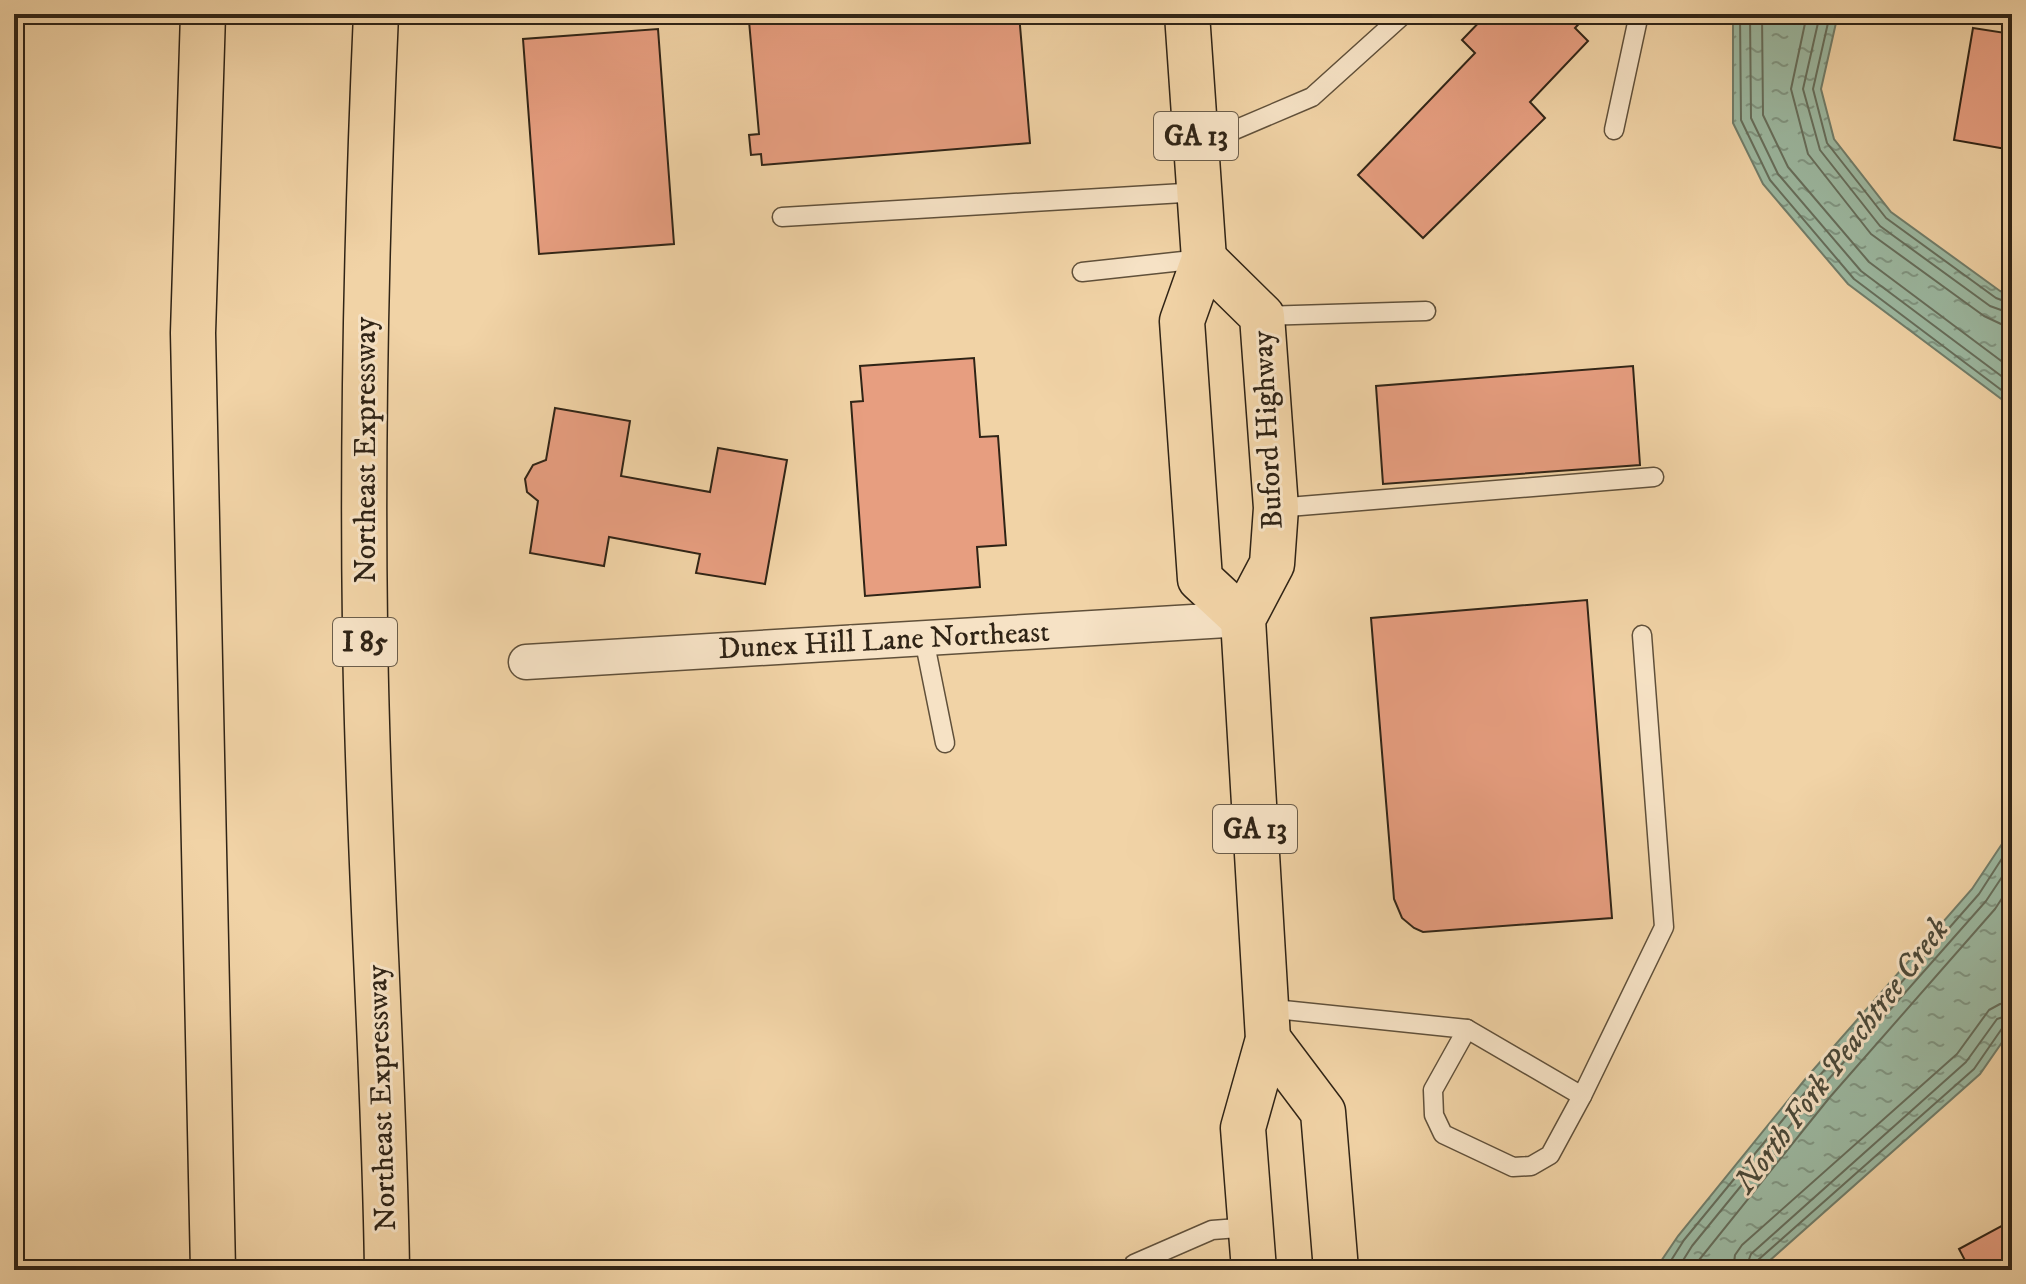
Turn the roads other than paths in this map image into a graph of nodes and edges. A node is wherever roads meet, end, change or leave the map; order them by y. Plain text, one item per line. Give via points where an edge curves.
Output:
1 (203, 14) edge
2 (376, 14) edge
3 (1187, 14) edge
4 (1404, 14) edge
5 (1639, 14) edge
6 (1614, 130) dead end
7 (1197, 146) junction
8 (1200, 192) junction
9 (782, 217) dead end
10 (1204, 259) junction
11 (1082, 272) dead end
12 (1426, 311) dead end
13 (1262, 316) junction
14 (1654, 477) dead end
15 (1276, 508) junction
16 (1243, 619) junction
17 (1642, 635) dead end
18 (924, 639) junction
19 (526, 662) dead end
20 (945, 743) dead end
21 (1267, 1024) junction
22 (1467, 1029) junction
23 (1582, 1096) junction
24 (1251, 1227) junction
25 (1134, 1264) dead end
26 (213, 1270) edge
27 (387, 1270) edge
28 (1254, 1270) edge
29 (1336, 1270) edge

1 - 26 main road via 193,333
2 - 27 main road, Northeast Expressway / I 85 via 367,238 365,627
3 - 7 main road, GA 13
4 - 7 lane via 1312,97
5 - 6 lane
7 - 8 main road, GA 13
8 - 9 lane
8 - 10 main road, GA 13
10 - 11 lane
10 - 13 main road, Buford Highway
10 - 16 main road, GA 13 via 1182,321 1200,579
12 - 13 lane
13 - 15 main road, Buford Highway
14 - 15 lane
15 - 16 main road, Buford Highway via 1272,564
16 - 18 street, Dunex Hill Lane Northeast
16 - 21 main road, GA 13
17 - 23 lane via 1664,927
18 - 19 street, Dunex Hill Lane Northeast
18 - 20 lane
21 - 22 lane
21 - 24 main road, GA 13 via 1243,1128
21 - 29 main road via 1323,1112
22 - 23 lane
22 - 23 lane via 1433,1090 1434,1115 1443,1134 1513,1167 1531,1166 1550,1155
24 - 25 lane via 1212,1230
24 - 28 main road, GA 13

